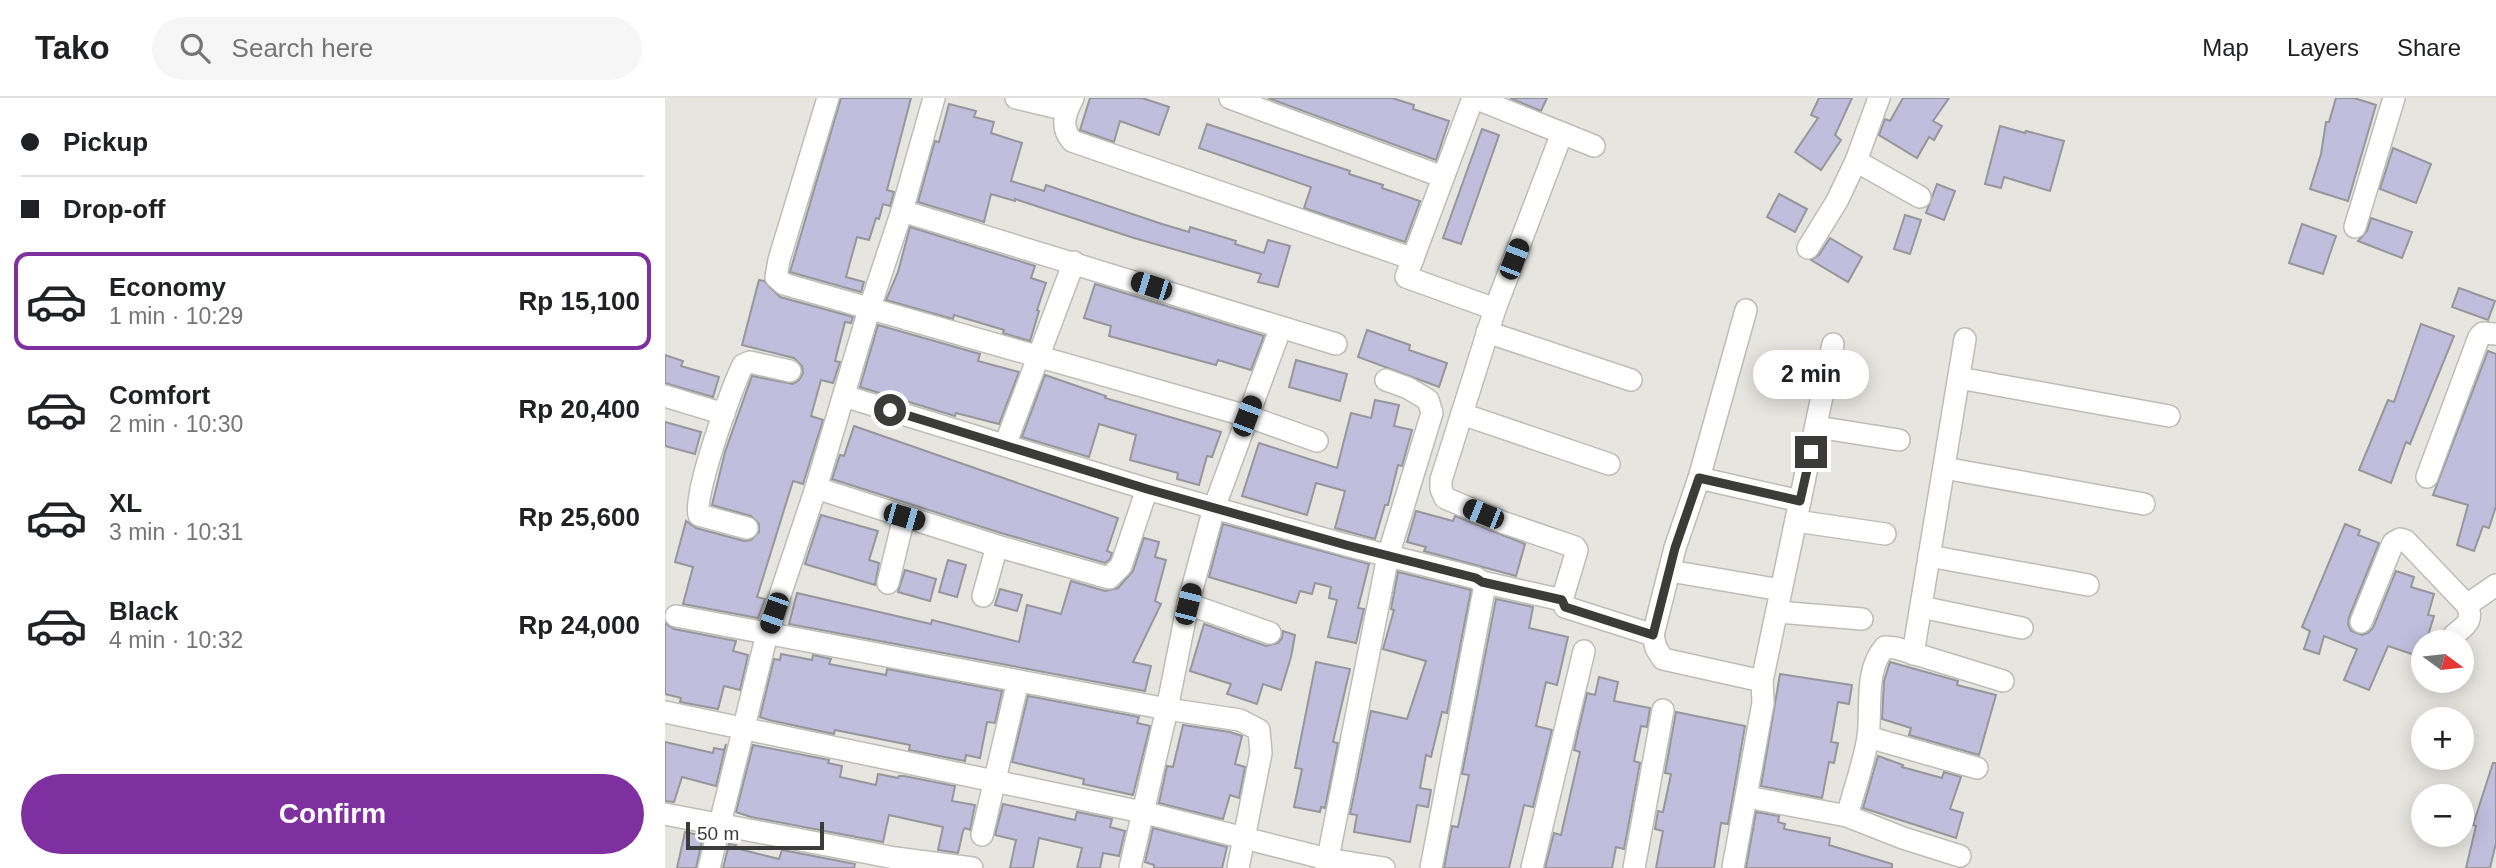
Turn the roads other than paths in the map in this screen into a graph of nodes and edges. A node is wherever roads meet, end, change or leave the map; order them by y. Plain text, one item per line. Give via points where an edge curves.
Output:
1 (828, 98) edge
2 (934, 98) edge
3 (1016, 98) edge
4 (1230, 98) edge
5 (1474, 98) edge
6 (1879, 98) edge
7 (2394, 98) edge
8 (1070, 104) edge
9 (1562, 133) junction
10 (1594, 146) dead end
11 (1856, 161) junction
12 (1443, 177) junction
13 (1920, 197) dead end
14 (902, 211) junction
15 (2355, 228) dead end
16 (1808, 248) dead end
17 (1413, 259) junction
18 (1074, 262) junction
19 (1495, 309) junction
20 (869, 310) junction
21 (1746, 310) dead end
22 (1281, 327) junction
23 (1487, 332) junction
24 (2496, 334) edge
25 (1965, 339) dead end
26 (1336, 344) dead end
27 (1833, 344) dead end
28 (1038, 355) junction
29 (790, 370) dead end
30 (1959, 378) junction
31 (1386, 380) dead end
32 (1631, 380) dead end
33 (665, 396) edge
34 (844, 396) junction
35 (724, 414) junction
36 (1462, 414) junction
37 (1247, 416) junction
38 (2169, 416) dead end
39 (1817, 427) junction
40 (1317, 440) dead end
41 (1899, 440) dead end
42 (1005, 445) junction
43 (1609, 464) dead end
44 (1944, 468) junction
45 (2427, 477) dead end
46 (1699, 478) junction
47 (816, 488) junction
48 (1147, 489) junction
49 (2144, 504) dead end
50 (1214, 508) junction
51 (1798, 511) junction
52 (904, 517) junction
53 (747, 528) dead end
54 (1885, 534) dead end
55 (997, 546) junction
56 (1388, 556) junction
57 (1929, 556) junction
58 (1670, 571) junction
59 (1482, 582) junction
60 (888, 583) dead end
61 (2088, 585) dead end
62 (1781, 590) junction
63 (2482, 595) edge
64 (983, 596) dead end
65 (1562, 600) junction
66 (1188, 604) junction
67 (1921, 607) junction
68 (1777, 612) junction
69 (676, 616) dead end
70 (1862, 619) dead end
71 (2361, 622) dead end
72 (2022, 628) dead end
73 (2460, 630) edge
74 (1270, 633) dead end
75 (767, 634) junction
76 (1653, 635) junction
77 (1584, 652) dead end
78 (1913, 654) junction
79 (1018, 681) junction
80 (1762, 681) junction
81 (2004, 681) dead end
82 (1167, 709) junction
83 (1663, 710) dead end
84 (665, 712) edge
85 (743, 729) junction
86 (1868, 737) junction
87 (1977, 768) dead end
88 (994, 782) junction
89 (1747, 797) junction
90 (1142, 812) junction
91 (665, 814) edge
92 (1847, 816) junction
93 (720, 825) junction
94 (982, 835) dead end
95 (1244, 837) junction
96 (1961, 856) dead end
97 (1327, 863) edge
98 (709, 868) edge
99 (972, 868) edge
100 (1130, 868) edge
101 (1238, 868) edge
102 (1384, 868) edge
103 (1431, 868) edge
104 (1532, 868) edge
105 (1634, 868) edge
106 (1733, 868) edge

1 - 20 street via 776,277 784,284
2 - 14 street
3 - 8 street
4 - 12 street
5 - 9 street
5 - 12 street
6 - 11 street
7 - 15 street
8 - 17 street via 1065,132 1072,141
9 - 10 street
9 - 19 street
11 - 13 street
11 - 16 street
12 - 17 street
14 - 18 street
14 - 20 street
17 - 19 street via 1406,277
18 - 22 street
18 - 28 street
19 - 23 street
20 - 28 street
20 - 34 street
21 - 46 street
22 - 26 street
22 - 37 street
23 - 32 street
23 - 36 street
24 - 45 street via 2483,332 2479,337
25 - 30 street
27 - 39 street
28 - 37 street
28 - 42 street
29 - 35 street via 750,362 743,365
30 - 38 street
30 - 44 street
31 - 56 street via 1428,400 1432,413
33 - 35 street
34 - 42 street
34 - 47 street
35 - 53 street via 697,509 699,515
36 - 43 street
36 - 65 street via 1441,480 1445,498 1575,547
37 - 40 street
37 - 50 street
39 - 41 street
39 - 51 street
42 - 48 street
44 - 49 street
44 - 57 street
46 - 51 street
46 - 58 street
47 - 52 street
47 - 75 street
48 - 50 street
48 - 55 street via 1121,566 1109,578
50 - 56 street
50 - 66 street
51 - 54 street
51 - 62 street
52 - 55 street
52 - 60 street
55 - 64 street
56 - 59 street
56 - 97 street
57 - 61 street
57 - 67 street
58 - 62 street
58 - 76 street
59 - 65 street
59 - 103 street
62 - 68 street
63 - 71 street via 2400,539 2393,543
63 - 73 street via 2470,612 2469,623
65 - 76 street via 1565,607
66 - 74 street
66 - 82 street
67 - 72 street
67 - 78 street
68 - 70 street
68 - 80 street
69 - 75 street
75 - 79 street
75 - 85 street
76 - 80 street via 1663,659
77 - 104 street
78 - 81 street
78 - 86 street via 1885,647 1877,656
79 - 82 street
79 - 88 street
80 - 89 street via 1763,703
82 - 90 street
82 - 95 street via 1240,720 1259,730 1261,753
83 - 105 street
84 - 85 street
85 - 88 street
85 - 93 street
86 - 87 street
86 - 92 street
88 - 90 street
88 - 94 street
89 - 92 street
89 - 106 street
90 - 95 street
90 - 100 street
91 - 93 street
92 - 96 street
93 - 98 street
93 - 99 street
95 - 97 street
95 - 101 street
97 - 102 street

